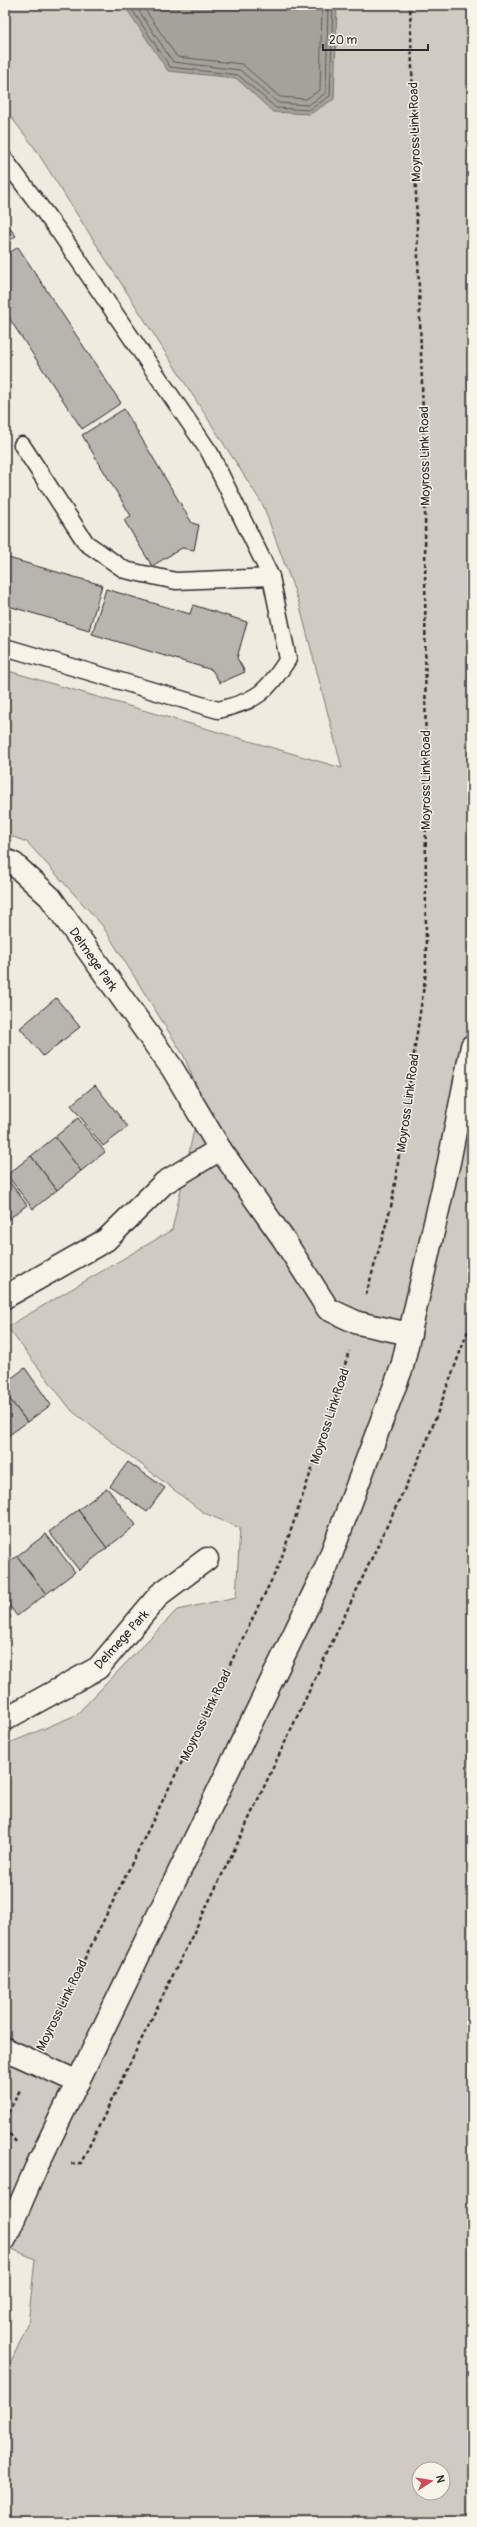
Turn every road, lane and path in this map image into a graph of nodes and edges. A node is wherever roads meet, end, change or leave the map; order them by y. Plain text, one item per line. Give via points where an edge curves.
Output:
1 (410, 5) edge
2 (5, 160) edge
3 (22, 445) dead end
4 (271, 577) junction
5 (5, 647) edge
6 (5, 860) edge
7 (472, 1046) edge
8 (220, 1149) junction
9 (5, 1296) edge
10 (472, 1320) edge
11 (358, 1323) junction
12 (410, 1334) junction
13 (207, 1559) dead end
14 (5, 1719) edge
15 (5, 2049) edge
16 (34, 2062) junction
17 (78, 2082) junction
18 (5, 2120) edge
19 (36, 2168) junction
20 (5, 2239) edge

1 - 11 path, Moyross Link Road via 425,479 426,972 392,1203
2 - 4 lane via 60,233 210,453
3 - 4 lane via 86,543 125,570 176,581
4 - 5 lane via 288,659 272,685 245,704 218,710
6 - 8 street, Delmege Park via 14,864 50,897 172,1068
7 - 12 street
8 - 9 street via 164,1182 106,1240
8 - 11 street, Delmege Park via 284,1240 328,1309
10 - 19 path via 427,1441 238,1842 80,2163
11 - 12 street, Delmege Park
11 - 16 path, Moyross Link Road via 331,1413 279,1565
12 - 17 street via 402,1367 326,1568
13 - 14 street, Delmege Park via 160,1594 98,1668
15 - 16 street
16 - 17 street
16 - 18 path, Moyross Link Road
17 - 19 street
19 - 20 street

